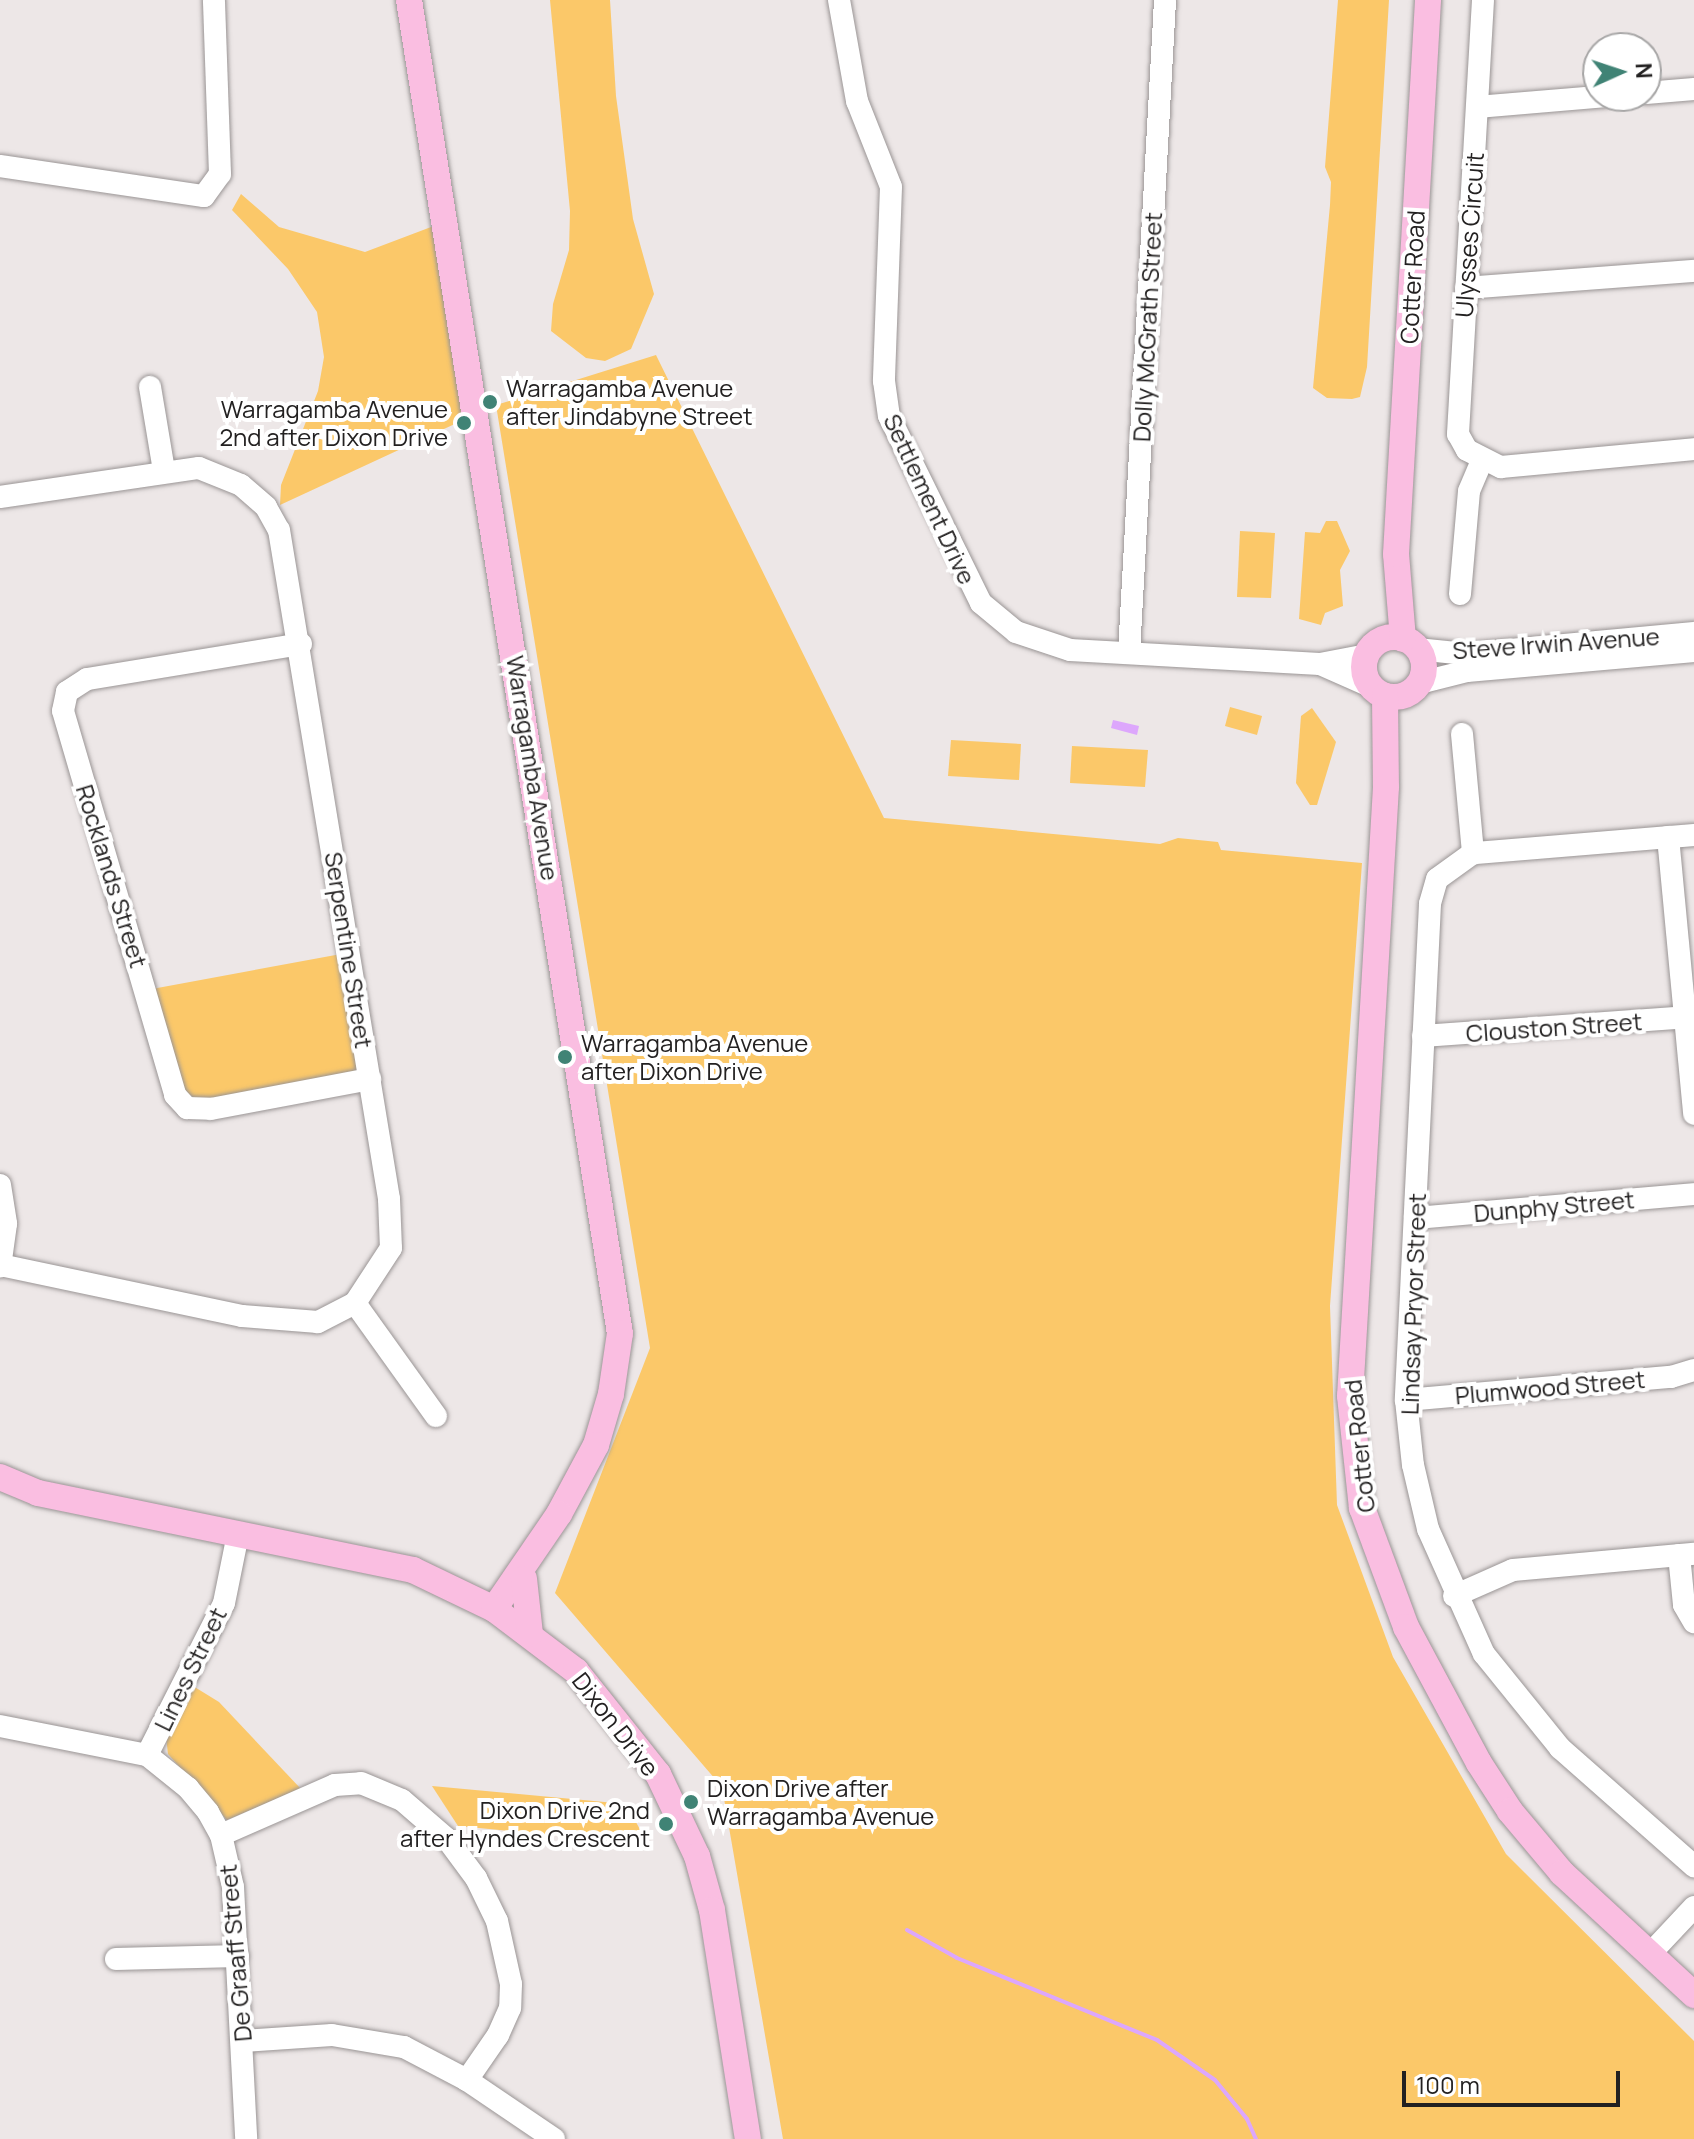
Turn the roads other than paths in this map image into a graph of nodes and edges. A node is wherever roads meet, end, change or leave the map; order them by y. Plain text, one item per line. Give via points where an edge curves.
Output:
1 (214, 0) edge
2 (409, 0) edge
3 (839, 0) edge
4 (1165, 0) edge
5 (1428, 0) edge
6 (1483, 0) edge
7 (1694, 89) edge
8 (1662, 92) edge
9 (1582, 98) edge
10 (1477, 107) junction
11 (0, 166) edge
12 (1694, 271) edge
13 (1466, 288) junction
14 (150, 387) dead end
15 (1694, 449) edge
16 (1482, 460) junction
17 (164, 471) junction
18 (0, 497) edge
19 (1460, 594) dead end
20 (1694, 633) edge
21 (301, 644) junction
22 (1391, 646) junction
23 (1694, 651) edge
24 (1129, 653) junction
25 (1320, 664) junction
26 (1396, 690) junction
27 (1462, 734) dead end
28 (1694, 835) edge
29 (1668, 837) junction
30 (1473, 853) junction
31 (1685, 1017) junction
32 (1423, 1036) junction
33 (370, 1079) junction
34 (1694, 1114) edge
35 (0, 1185) edge
36 (1694, 1194) edge
37 (1415, 1218) junction
38 (0, 1266) edge
39 (355, 1303) junction
40 (1694, 1370) edge
41 (1406, 1400) junction
42 (436, 1416) dead end
43 (0, 1477) edge
44 (238, 1534) junction
45 (1686, 1554) edge
46 (521, 1576) junction
47 (458, 1590) junction
48 (1454, 1596) junction
49 (499, 1612) junction
50 (1694, 1622) edge
51 (530, 1634) junction
52 (0, 1726) edge
53 (147, 1755) junction
54 (221, 1835) junction
55 (1694, 1866) edge
56 (1694, 1907) edge
57 (1694, 1925) edge
58 (238, 1956) junction
59 (116, 1959) dead end
60 (1654, 1960) junction
61 (1694, 1995) edge
62 (243, 2041) junction
63 (467, 2080) junction
64 (246, 2139) edge
65 (554, 2139) edge
66 (748, 2139) edge

1 - 11 street via 220,174 204,196
2 - 46 main road, Warragamba Avenue via 620,1333 596,1445
3 - 24 street, Settlement Drive via 854,88 891,187 884,381 897,436 970,587 992,615 1049,647
4 - 24 street, Dolly McGrath Street
5 - 22 main road, Cotter Road
6 - 10 street, Ulysses Circuit
7 - 8 street
9 - 10 street
10 - 13 street, Ulysses Circuit
12 - 13 street
13 - 16 street, Ulysses Circuit via 1458,434 1467,450
14 - 17 street
15 - 16 street via 1501,467
16 - 19 street via 1469,491
17 - 18 street, Serpentine Street
17 - 21 street, Serpentine Street via 199,468 241,485 266,507 279,530
20 - 22 street, Steve Irwin Avenue via 1466,654
21 - 33 street, Serpentine Street
21 - 33 street, Rocklands Street via 87,679 67,692 63,711 175,1095 187,1108 211,1109
22 - 25 street, Settlement Drive
22 - 26 main road via 1423,666
22 - 26 main road via 1364,671
23 - 26 street, Steve Irwin Avenue via 1467,671
24 - 25 street, Settlement Drive
25 - 26 street, Settlement Drive
26 - 60 main road, Cotter Road via 1350,1396 1362,1508 1406,1627 1479,1763 1562,1873
27 - 30 street
28 - 29 street
29 - 30 street
29 - 31 street
30 - 32 street, Lindsay Pryor Street via 1437,879 1430,904
31 - 32 street, Clouston Street
31 - 34 street
32 - 37 street, Lindsay Pryor Street
33 - 39 street, Serpentine Street via 389,1199 391,1248
35 - 38 street via 6,1224
36 - 37 street, Dunphy Street
37 - 41 street, Lindsay Pryor Street
38 - 39 street, Serpentine Street via 242,1316 318,1322
39 - 42 street
40 - 41 street, Plumwood Street via 1671,1377
41 - 48 street, Lindsay Pryor Street via 1413,1465 1428,1529
43 - 44 main road, Dixon Drive via 38,1493
44 - 47 main road, Dixon Drive via 384,1562
44 - 53 street, Lines Street via 224,1603
45 - 48 street via 1513,1570
45 - 50 street via 1684,1605
46 - 47 main road
46 - 49 main road, Warragamba Avenue
46 - 51 main road
47 - 49 main road, Dixon Drive
48 - 55 street, Lindsay Pryor Street via 1484,1654 1560,1748
49 - 51 main road, Dixon Drive
51 - 66 main road, Dixon Drive via 602,1698 644,1753 683,1822 712,1910
52 - 53 street, De Graaff Street
53 - 54 street, De Graaff Street via 188,1788
54 - 58 street, De Graaff Street via 233,1887
54 - 63 street via 335,1785 361,1783 402,1800 447,1839 476,1878 497,1921 510,1969 510,2008
56 - 60 street
57 - 60 street
58 - 59 street
58 - 62 street, De Graaff Street
60 - 61 main road, Cotter Road
62 - 63 street via 360,2037 422,2054
62 - 64 street, De Graaff Street
63 - 65 street

